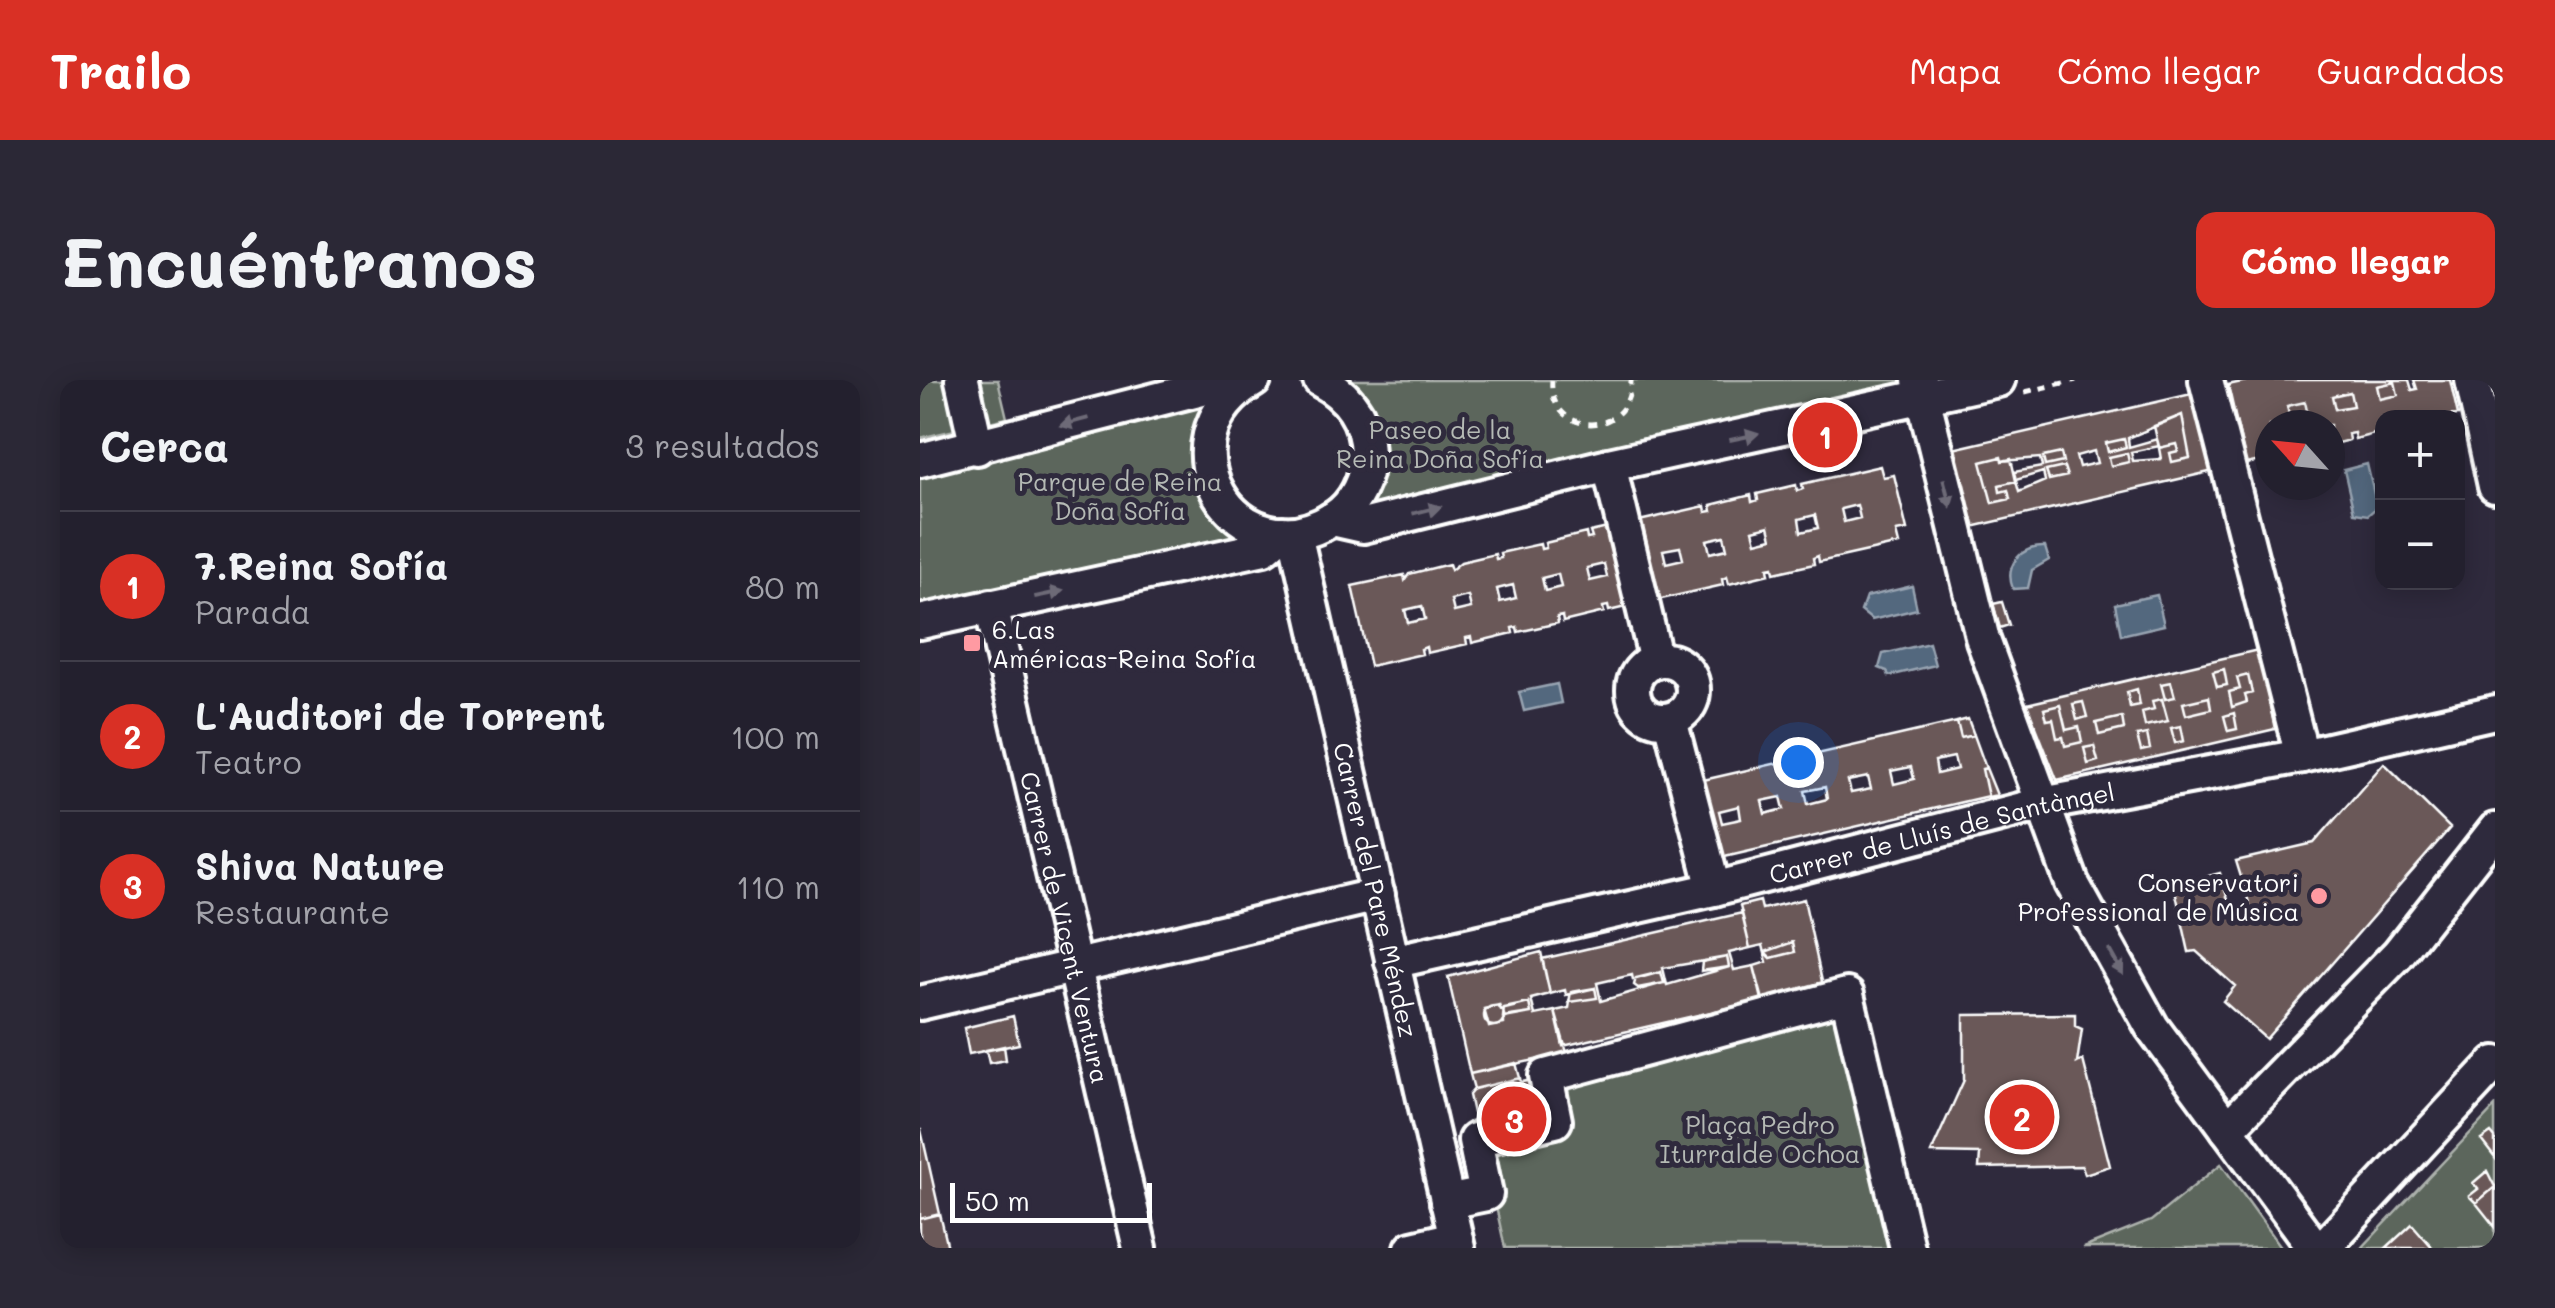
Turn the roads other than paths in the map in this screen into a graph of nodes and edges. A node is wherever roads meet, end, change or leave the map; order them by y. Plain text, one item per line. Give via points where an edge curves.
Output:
1 (962, 380) edge
2 (1320, 380) edge
3 (1998, 380) edge
4 (2206, 380) edge
5 (2472, 380) edge
6 (1245, 385) edge
7 (1921, 390) edge
8 (2490, 441) edge
9 (977, 448) junction
10 (920, 460) edge
11 (1608, 465) junction
12 (2495, 486) edge
13 (1332, 519) junction
14 (1288, 533) junction
15 (991, 606) junction
16 (920, 622) edge
17 (2495, 712) edge
18 (2302, 756) junction
19 (2042, 804) junction
20 (2495, 830) edge
21 (1714, 890) junction
22 (1378, 895) junction
23 (1392, 962) junction
24 (1074, 966) junction
25 (920, 1003) edge
26 (2495, 1063) edge
27 (2227, 1129) junction
28 (1447, 1202) junction
29 (1456, 1243) edge
30 (1140, 1248) edge
31 (1412, 1248) edge
32 (1907, 1248) edge
33 (2319, 1248) edge

1 - 9 street
2 - 13 street via 1356,410 1366,436 1367,464 1358,491
3 - 7 street
4 - 18 street
5 - 8 street
6 -> 9 street via 1214,386
6 - 14 street via 1220,409 1209,432 1211,480 1240,520
11 -> 7 street
7 -> 19 street via 1983,640
8 - 12 street
9 - 10 street
13 -> 11 street via 1363,526
11 - 21 street via 1656,660 1642,668 1634,698 1654,720 1670,720
13 - 14 street
15 -> 14 street via 1264,548
14 - 22 street, Carrer del Pare Méndez
15 - 16 street
15 - 24 street, Carrer de Vicent Ventura
17 - 18 street, Carrer de Lluís de Santàngel
18 - 19 street, Carrer de Lluís de Santàngel
19 - 21 street, Carrer de Lluís de Santàngel
19 -> 27 street via 2072,883 2152,1028
20 - 27 street via 2398,954
21 - 23 street, Carrer de Lluís de Santàngel
22 - 23 street, Carrer del Pare Méndez
22 - 24 street
23 - 28 street, Carrer del Pare Méndez
24 - 25 street
24 - 30 street, Carrer de Vicent Ventura
26 - 33 street
27 - 33 street
28 - 29 street, Carrer del Pare Méndez
28 - 32 street via 1486,1194 1475,1140 1555,1121 1546,1076 1846,995
29 - 31 street

